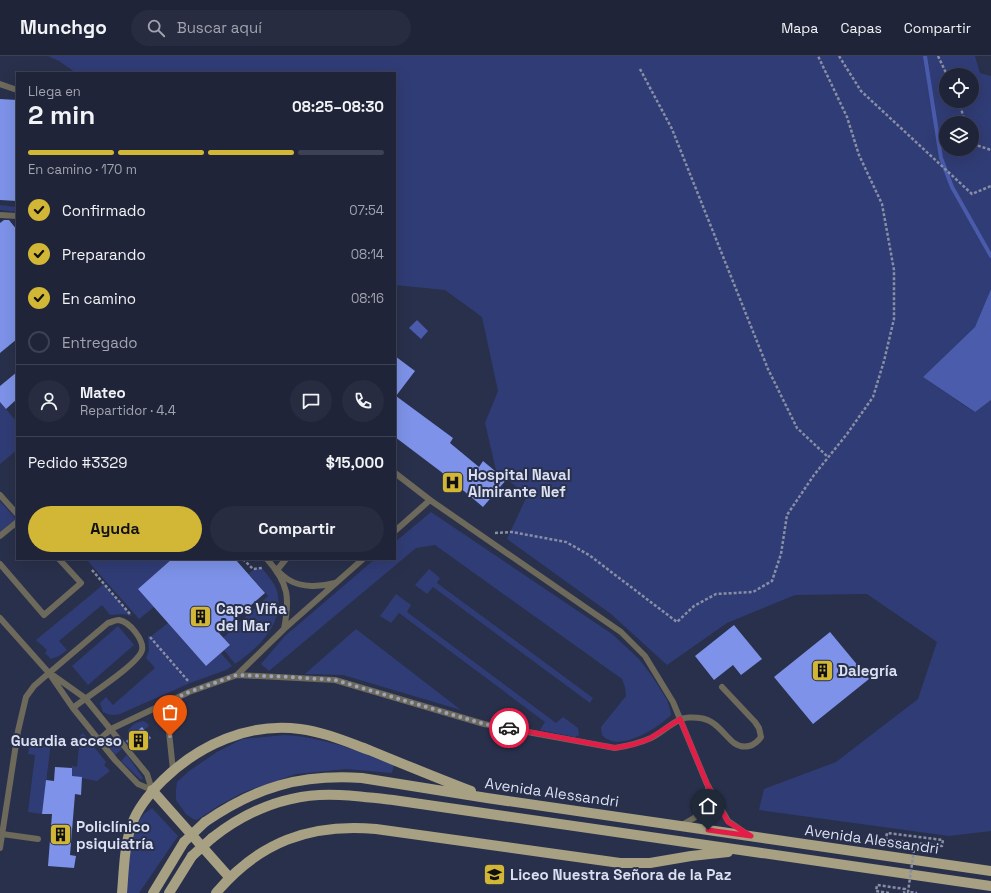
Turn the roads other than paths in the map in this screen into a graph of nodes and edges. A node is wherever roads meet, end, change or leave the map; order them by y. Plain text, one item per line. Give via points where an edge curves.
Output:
1 (0, 84) edge
2 (16, 90) edge
3 (0, 215) edge
4 (16, 216) edge
5 (396, 474) edge
6 (0, 495) edge
7 (430, 500) junction
8 (16, 513) edge
9 (16, 523) edge
10 (396, 530) edge
11 (0, 536) edge
12 (60, 560) edge
13 (268, 560) edge
14 (285, 560) edge
15 (362, 560) edge
16 (0, 564) edge
17 (277, 570) junction
18 (339, 582) junction
19 (0, 618) edge
20 (284, 629) junction
21 (49, 673) junction
22 (237, 675) junction
23 (722, 687) dead end
24 (85, 698) junction
25 (166, 703) junction
26 (73, 708) junction
27 (680, 719) junction
28 (111, 729) junction
29 (98, 740) junction
30 (173, 770) junction
31 (707, 784) junction
32 (152, 790) junction
33 (487, 798) junction
34 (680, 826) junction
35 (2, 834) junction
36 (751, 836) junction
37 (38, 839) dead end
38 (0, 848) edge
39 (744, 851) junction
40 (991, 871) edge
41 (230, 877) junction
42 (991, 886) edge
43 (122, 893) edge
44 (152, 893) edge
45 (169, 893) edge
46 (216, 893) edge

1 - 2 lane
3 - 4 lane
5 - 7 lane
6 - 8 lane
7 - 10 lane
7 - 27 lane via 621,632 645,656 673,702
9 - 11 lane
12 - 16 lane via 81,583 44,615
13 - 17 lane
14 - 17 lane
15 - 18 lane
17 - 18 lane via 298,584 319,587
17 - 20 lane via 288,600
18 - 20 lane
19 - 21 lane
20 - 22 lane
21 - 24 lane
21 - 24 lane via 108,623 121,620 140,638 142,650 139,657
21 - 26 lane
21 - 35 lane via 26,697 18,731
22 - 25 lane
22 - 27 lane via 335,680 484,724 615,748 649,739
23 - 27 lane via 759,728 760,737 757,743 741,746 709,721 700,718
24 - 26 lane
24 - 28 lane
25 - 28 lane
25 - 30 lane
26 - 29 lane
27 - 31 lane
28 - 29 lane
28 - 32 lane via 148,774
29 - 32 lane via 138,784
30 - 32 main road
30 - 33 main road via 205,748 240,734 270,728 301,729 345,741
31 - 34 lane via 708,805
31 - 36 lane via 728,822
32 - 41 main road
32 - 43 main road via 130,829
33 - 34 main road, Avenida Alessandri
33 - 44 main road, Avenida Alessandri, bridge via 362,778 298,780 240,800 205,822 184,842
34 - 36 main road, Avenida Alessandri
35 - 37 lane
35 - 38 lane
36 - 40 main road, Avenida Alessandri
39 - 41 main road via 650,863 620,863 358,827 320,830 281,842 256,856
39 - 42 main road, Avenida Alessandri
39 - 45 main road, Avenida Alessandri, bridge via 393,800 339,795 312,796 278,802 227,826 192,856
41 - 46 main road

